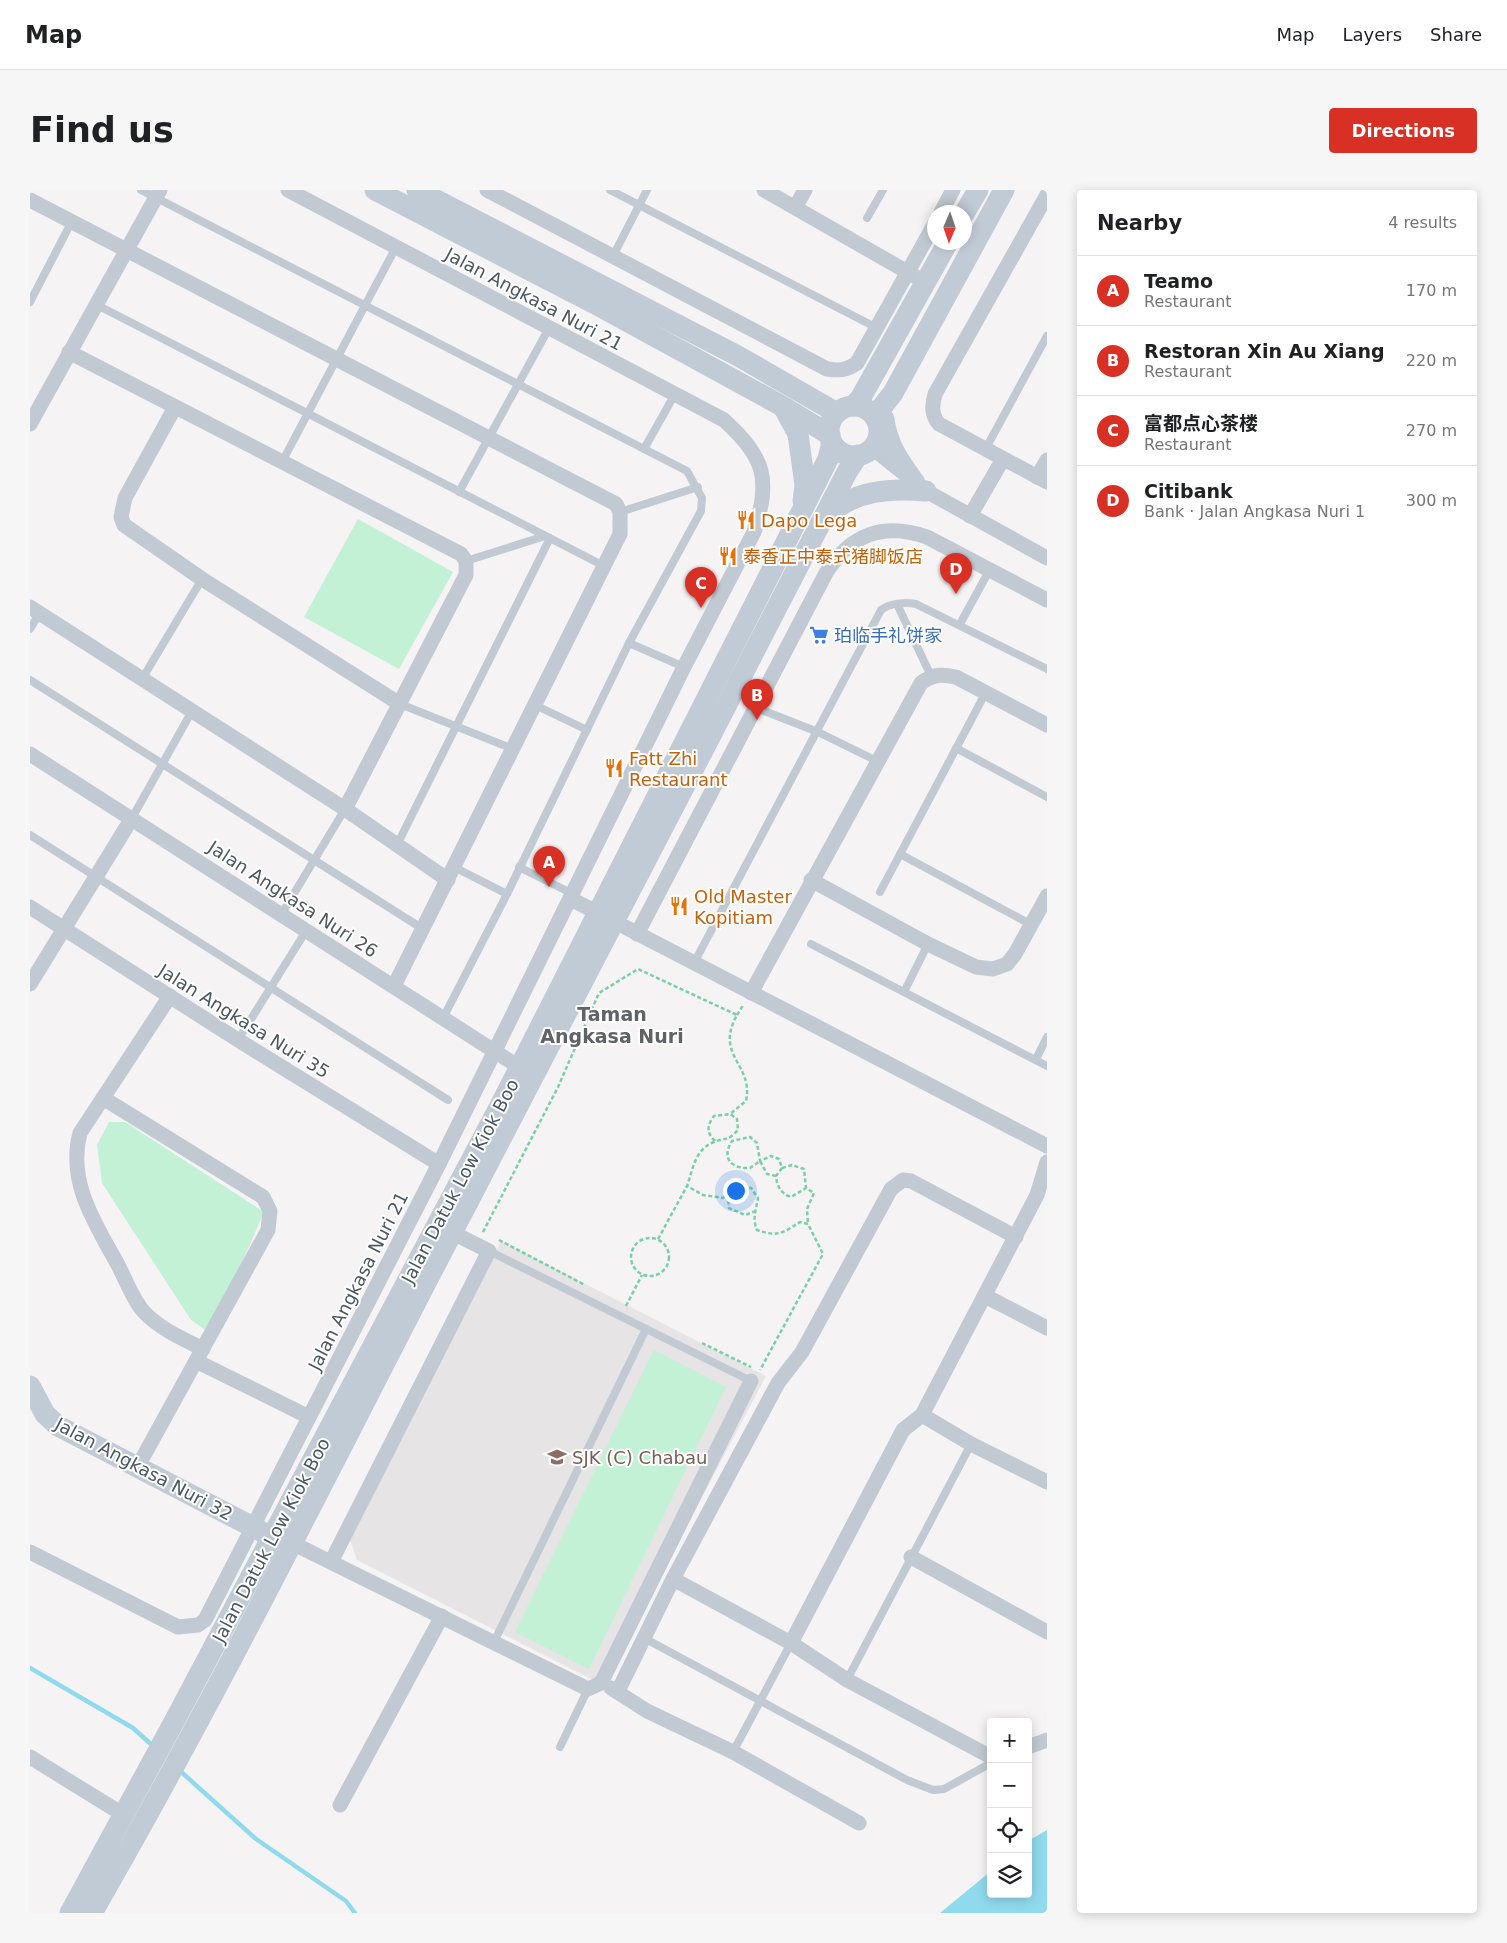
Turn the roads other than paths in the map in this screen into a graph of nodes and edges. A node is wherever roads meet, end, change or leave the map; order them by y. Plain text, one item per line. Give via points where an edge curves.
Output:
1 (142, 190) edge
2 (288, 190) edge
3 (375, 190) edge
4 (417, 190) edge
5 (488, 190) edge
6 (610, 190) edge
7 (647, 190) edge
8 (764, 190) edge
9 (805, 190) edge
10 (883, 190) edge
11 (953, 190) edge
12 (978, 190) edge
13 (1004, 190) edge
14 (158, 194) edge
15 (1047, 195) edge
16 (30, 200) edge
17 (639, 205) junction
18 (945, 205) edge
19 (969, 205) edge
20 (796, 206) junction
21 (867, 218) dead end
22 (72, 222) junction
23 (396, 247) junction
24 (927, 248) edge
25 (126, 250) junction
26 (941, 250) edge
27 (613, 256) junction
28 (918, 278) junction
29 (30, 302) edge
30 (95, 304) junction
31 (365, 306) junction
32 (548, 328) junction
33 (878, 329) junction
34 (1047, 336) edge
35 (69, 352) junction
36 (337, 359) junction
37 (871, 380) junction
38 (518, 385) junction
39 (789, 385) junction
40 (893, 393) junction
41 (675, 394) junction
42 (782, 406) junction
43 (175, 407) junction
44 (845, 409) junction
45 (308, 414) junction
46 (875, 416) junction
47 (30, 424) edge
48 (489, 438) junction
49 (831, 438) junction
50 (644, 449) junction
51 (985, 450) junction
52 (865, 451) junction
53 (1003, 459) junction
54 (1047, 460) edge
55 (282, 462) junction
56 (1042, 480) edge
57 (698, 487) junction
58 (920, 487) junction
59 (459, 492) junction
60 (802, 511) junction
61 (620, 512) junction
62 (970, 516) junction
63 (821, 522) junction
64 (548, 537) junction
65 (1047, 558) edge
66 (466, 561) junction
67 (604, 566) junction
68 (990, 569) junction
69 (202, 579) junction
70 (1047, 600) edge
71 (897, 604) junction
72 (35, 610) edge
73 (960, 624) junction
74 (30, 629) edge
75 (629, 643) junction
76 (684, 667) junction
77 (1047, 669) edge
78 (930, 676) junction
79 (142, 679) junction
80 (30, 680) edge
81 (986, 692) junction
82 (400, 704) junction
83 (535, 705) junction
84 (754, 708) junction
85 (192, 711) junction
86 (1047, 725) edge
87 (457, 726) junction
88 (587, 730) junction
89 (818, 732) junction
90 (956, 748) junction
91 (513, 749) junction
92 (30, 754) edge
93 (877, 761) junction
94 (162, 764) junction
95 (1047, 796) edge
96 (346, 809) junction
97 (132, 818) junction
98 (30, 835) edge
99 (397, 845) junction
100 (900, 854) junction
101 (314, 862) junction
102 (519, 867) junction
103 (451, 873) junction
104 (96, 877) junction
105 (811, 880) junction
106 (880, 892) dead end
107 (507, 894) junction
108 (1047, 896) edge
109 (572, 897) junction
110 (30, 907) edge
111 (281, 915) junction
112 (605, 917) junction
113 (1032, 925) junction
114 (64, 929) junction
115 (423, 929) junction
116 (306, 931) junction
117 (638, 934) junction
118 (811, 944) dead end
119 (928, 944) junction
120 (694, 964) junction
121 (30, 984) edge
122 (394, 986) junction
123 (271, 987) junction
124 (751, 992) junction
125 (904, 992) junction
126 (170, 996) junction
127 (443, 1018) junction
128 (1047, 1037) edge
129 (238, 1040) junction
130 (495, 1051) junction
131 (1036, 1059) junction
132 (1047, 1066) edge
133 (527, 1072) junction
134 (103, 1098) junction
135 (448, 1100) dead end
136 (1047, 1146) edge
137 (1047, 1162) edge
138 (439, 1164) junction
139 (1045, 1178) edge
140 (445, 1229) junction
141 (1016, 1237) junction
142 (489, 1251) junction
143 (985, 1296) junction
144 (1047, 1328) edge
145 (646, 1329) junction
146 (200, 1355) junction
147 (755, 1376) joint
148 (30, 1386) edge
149 (922, 1416) junction
150 (309, 1417) junction
151 (971, 1444) junction
152 (137, 1468) junction
153 (1047, 1482) edge
154 (252, 1526) junction
155 (282, 1540) junction
156 (30, 1552) edge
157 (911, 1558) junction
158 (330, 1562) junction
159 (673, 1579) junction
160 (442, 1616) junction
161 (1047, 1632) edge
162 (644, 1638) junction
163 (494, 1642) junction
164 (791, 1643) junction
165 (847, 1680) junction
166 (595, 1686) junction
167 (618, 1692) junction
168 (761, 1700) junction
169 (184, 1725) junction
170 (1047, 1740) edge
171 (1032, 1746) edge
172 (560, 1747) dead end
173 (733, 1752) junction
174 (987, 1755) edge
175 (30, 1757) edge
176 (987, 1765) edge
177 (340, 1805) dead end
178 (124, 1815) junction
179 (860, 1823) dead end
180 (76, 1910) edge

1 - 14 lane
2 - 23 street, Jalan Angkasa Nuri 21
3 - 42 main road
4 - 39 main road
5 - 27 street
6 - 17 lane
7 - 17 lane
8 - 20 street
9 - 20 street
10 - 21 lane
11 - 18 street
12 - 19 main road
13 - 40 main road
14 - 25 street
14 - 31 lane
15 - 51 street via 935,394 932,408 939,424
16 - 22 street
17 - 27 lane
17 - 33 lane
20 - 28 street
22 - 25 street
22 - 29 lane
23 - 31 lane
23 - 32 street, Jalan Angkasa Nuri 21
24 - 28 street
25 - 30 street
25 - 36 street
26 - 28 main road
27 - 33 street via 827,369 839,371 857,363
28 - 33 street
28 - 37 main road
30 - 35 street
30 - 45 lane
31 - 36 lane
31 - 38 lane
32 - 38 lane
32 - 41 street, Jalan Angkasa Nuri 21
34 - 51 lane
35 - 43 street
35 - 47 street
36 - 45 lane
36 - 48 street
37 - 39 main road via 853,394 828,400
37 - 44 main road via 860,399
38 - 48 lane
38 - 50 lane
39 - 44 main road
40 - 46 main road
40 - 58 main road via 884,418 886,436 894,453
41 - 50 lane
41 - 76 street, Jalan Angkasa Nuri 21 via 724,420 755,452 762,471 764,491 754,532
42 - 49 main road
42 - 60 main road via 798,434 805,485
43 - 55 street
43 - 69 street via 125,498 121,517 132,532
44 - 46 main road via 869,410
44 - 49 main road via 830,426
45 - 55 lane
45 - 59 lane
46 - 52 main road via 879,432
48 - 59 lane
48 - 61 street via 616,504
49 - 52 main road via 846,454
49 - 60 main road, Jalan Datuk Low Kiok Boo via 828,459
50 - 57 lane via 687,472
51 - 53 street
52 - 58 street
52 - 63 main road, Jalan Datuk Low Kiok Boo via 846,472
53 - 56 street
53 - 62 street
54 - 56 street
55 - 66 street via 461,554
57 - 61 lane
57 - 75 lane via 702,511
58 - 62 street
58 - 63 main road via 870,492 838,505
59 - 64 lane
60 - 112 main road, Jalan Datuk Low Kiok Boo
61 - 67 street via 620,534
62 - 65 street
63 - 112 main road, Jalan Datuk Low Kiok Boo
64 - 66 lane
64 - 67 lane
64 - 87 lane
66 - 82 street via 466,575
67 - 83 street
68 - 70 street
68 - 73 lane
68 - 84 street via 909,531 867,535 850,544 826,573
69 - 79 lane
69 - 82 street
71 - 73 lane via 916,604
71 - 78 lane
71 - 89 lane via 886,606 877,615
72 - 74 lane
72 - 79 street
73 - 77 lane
75 - 76 lane
75 - 88 lane
76 - 109 street, Jalan Angkasa Nuri 21
78 - 81 street via 956,677
78 - 93 street via 914,692
79 - 85 street
80 - 94 lane
81 - 86 street
81 - 90 lane
82 - 87 lane
82 - 96 street
83 - 88 lane
83 - 91 street
84 - 89 lane
84 - 117 street
85 - 94 lane
85 - 96 street
87 - 91 lane
87 - 99 lane
88 - 102 lane
89 - 93 lane
89 - 120 lane
90 - 95 lane
90 - 100 lane
91 - 103 street
92 - 97 street, Jalan Angkasa Nuri 26
93 - 105 street
94 - 97 lane
94 - 101 lane
96 - 99 street
96 - 101 lane
97 - 104 street
97 - 111 street, Jalan Angkasa Nuri 26
98 - 104 lane
99 - 103 street
100 - 106 lane
100 - 113 lane
101 - 111 lane
101 - 115 lane
102 - 107 lane
102 - 109 lane
103 - 107 lane
103 - 115 street
104 - 114 street
104 - 123 lane
105 - 119 street
105 - 124 street
107 - 127 lane
108 - 113 street
109 - 112 street
109 - 130 street, Jalan Angkasa Nuri 21
110 - 114 street, Jalan Angkasa Nuri 35
111 - 116 street, Jalan Angkasa Nuri 26
112 - 117 street
112 - 133 main road, Jalan Datuk Low Kiok Boo
113 - 119 street via 1007,964 993,968 976,966
114 - 121 street
114 - 126 street, Jalan Angkasa Nuri 35
115 - 122 street
116 - 122 street, Jalan Angkasa Nuri 26
116 - 123 lane
117 - 120 street
118 - 125 lane
119 - 125 lane
120 - 124 street
122 - 127 street, Jalan Angkasa Nuri 26
123 - 129 lane
123 - 135 lane
124 - 136 street
125 - 131 lane
126 - 129 street, Jalan Angkasa Nuri 35
126 - 134 street
127 - 130 street, Jalan Angkasa Nuri 26
128 - 131 lane
129 - 138 street, Jalan Angkasa Nuri 35
130 - 133 street, Jalan Angkasa Nuri 26
130 - 138 street, Jalan Angkasa Nuri 21
131 - 132 lane
133 - 140 main road, Jalan Datuk Low Kiok Boo
134 - 146 street via 80,1133 76,1149 76,1169 86,1205 144,1312
134 - 146 street via 263,1197 270,1211 268,1230
137 - 139 street
138 - 150 street, Jalan Angkasa Nuri 21
139 - 141 street
140 - 142 street
140 - 155 main road, Jalan Datuk Low Kiok Boo
141 - 143 street
141 - 159 street via 918,1184 903,1180 897,1184 802,1352 778,1383
142 - 145 lane
142 - 158 street
143 - 144 street
143 - 149 street
145 - 147 lane
145 - 163 lane
146 - 150 street
146 - 152 street
147 - 166 street
148 - 152 main road, Jalan Angkasa Nuri 32 via 45,1414 58,1426
149 - 151 street
149 - 164 street via 904,1430
150 - 154 street, Jalan Angkasa Nuri 21
151 - 153 street
151 - 157 lane
152 - 154 main road, Jalan Angkasa Nuri 32
154 - 155 main road, Jalan Angkasa Nuri 32
154 - 156 street, Jalan Angkasa Nuri 21 via 205,1620 187,1628 178,1627
155 - 158 street
155 - 169 main road, Jalan Datuk Low Kiok Boo
157 - 161 street
157 - 165 lane
158 - 160 street
159 - 162 street
159 - 164 street
160 - 163 street
160 - 177 street
162 - 167 street
162 - 168 lane
163 - 166 street
164 - 165 street
164 - 168 lane
165 - 174 street
166 - 167 street
166 - 172 lane
167 - 173 street via 647,1711
168 - 173 lane
168 - 176 lane via 907,1780 933,1790 957,1783
169 - 178 main road, Jalan Datuk Low Kiok Boo via 146,1775
169 - 180 main road, Jalan Datuk Low Kiok Boo via 165,1784
170 - 171 street
173 - 179 street
175 - 178 street
178 - 180 main road, Jalan Datuk Low Kiok Boo

